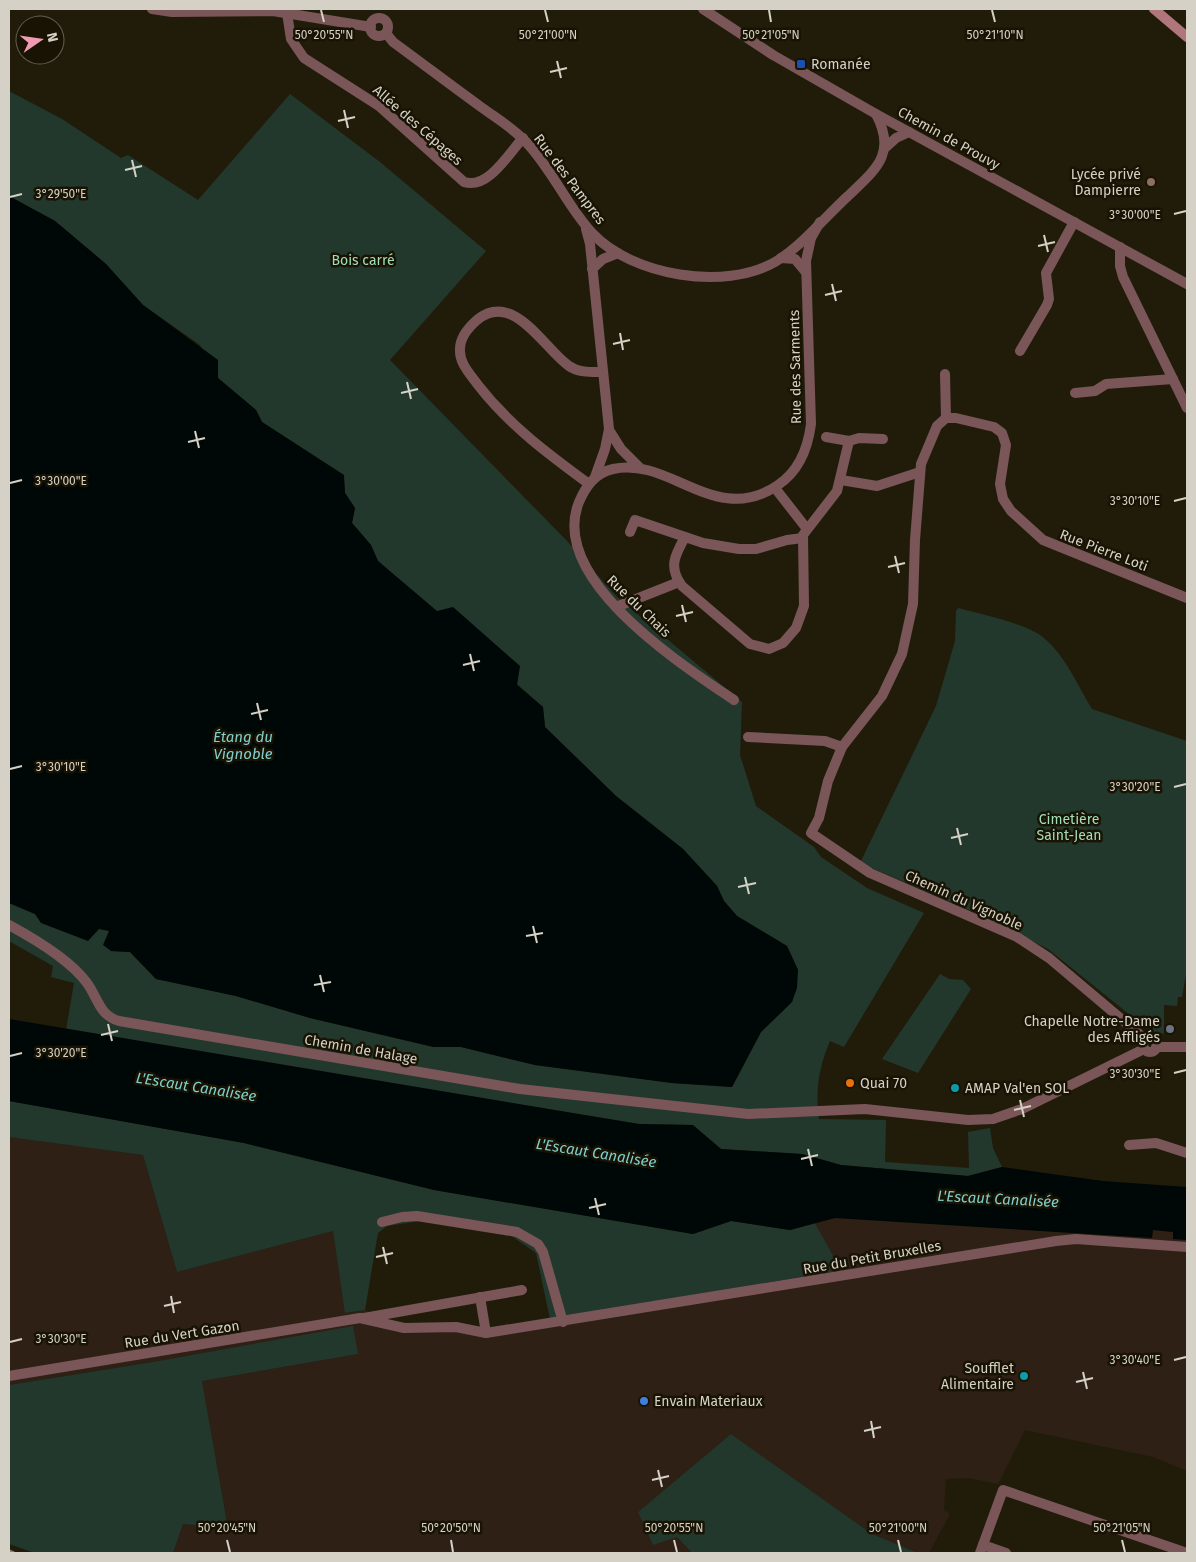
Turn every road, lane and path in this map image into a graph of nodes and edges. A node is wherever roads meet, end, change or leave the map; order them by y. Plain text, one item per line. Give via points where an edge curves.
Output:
1 (152, 9) edge
2 (703, 9) edge
3 (1154, 9) edge
4 (1164, 9) edge
5 (212, 10) edge
6 (244, 10) edge
7 (287, 13) junction
8 (384, 14) edge
9 (371, 26) junction
10 (1187, 28) edge
11 (386, 33) junction
12 (1187, 37) edge
13 (876, 114) junction
14 (909, 132) junction
15 (523, 138) junction
16 (886, 147) junction
17 (583, 222) junction
18 (820, 222) junction
19 (1074, 222) junction
20 (1120, 247) junction
21 (618, 253) junction
22 (781, 258) junction
23 (592, 269) junction
24 (806, 271) junction
25 (1187, 284) edge
26 (1020, 351) dead end
27 (603, 372) junction
28 (945, 374) dead end
29 (1173, 378) junction
30 (1075, 393) dead end
31 (1187, 408) edge
32 (946, 418) junction
33 (609, 429) junction
34 (826, 437) dead end
35 (883, 439) dead end
36 (849, 441) junction
37 (640, 468) junction
38 (920, 472) junction
39 (592, 480) junction
40 (841, 480) junction
41 (775, 488) junction
42 (630, 532) dead end
43 (805, 533) junction
44 (685, 537) junction
45 (679, 582) junction
46 (1187, 598) edge
47 (616, 607) junction
48 (734, 700) dead end
49 (748, 738) dead end
50 (842, 747) junction
51 (9, 925) edge
52 (1145, 1044) junction
53 (1187, 1047) edge
54 (1128, 1145) dead end
55 (1187, 1152) edge
56 (382, 1222) dead end
57 (1187, 1247) edge
58 (522, 1290) dead end
59 (480, 1297) junction
60 (360, 1318) junction
61 (563, 1322) junction
62 (486, 1333) junction
63 (9, 1376) edge
64 (981, 1549) edge
65 (1006, 1553) edge
66 (1187, 1553) edge

1 - 5 street via 166,12
2 - 13 street, Chemin de Prouvy via 773,55
3 - 12 main road
4 - 10 main road
5 - 6 street
6 - 7 street
7 - 9 street
7 - 15 street, Allée des Cépages via 289,34 300,54 380,106 464,182 473,184 485,180
8 - 9 street
8 - 11 street via 388,25
9 - 11 street, Rue des Pampres via 377,35
11 - 15 street, Rue des Pampres via 393,42
13 - 14 street, Chemin de Prouvy
13 - 16 street
14 - 16 street, Rue des Pampres
14 - 19 street, Chemin de Prouvy
15 - 17 street, Rue des Pampres
16 - 18 street, Rue des Pampres via 872,172
17 - 21 street, Rue des Pampres via 602,243
17 - 23 street, Rue du Chais via 589,238
18 - 22 street, Rue des Pampres
18 - 24 street, Rue des Sarments via 808,244
19 - 20 street, Chemin de Prouvy
19 - 26 street via 1046,273 1047,305
20 - 25 street, Chemin de Prouvy
20 - 29 street via 1123,277
21 - 22 street, Rue des Pampres via 667,272 708,278 744,274
21 - 23 street via 603,259
22 - 24 street via 795,259
23 - 27 street, Rue du Chais
24 - 41 street, Rue des Sarments via 810,431 798,465
27 - 33 street, Rue du Chais
27 - 39 street via 570,366 521,319 505,313 480,318 460,343 464,367 501,412 535,445
28 - 32 street
29 - 30 street via 1106,384 1095,391
29 - 31 street
32 - 38 street via 937,426 922,459
32 - 46 street, Rue Pierre Loti via 994,427 1002,434 1006,445 1000,484 1002,499 1047,542
33 - 37 street, Rue du Chais via 621,449
33 - 39 street, Rue du Chais via 605,449
34 - 36 street
35 - 36 street
36 - 40 street
37 - 39 street via 613,469
37 - 41 street, Rue des Sarments via 728,499 753,497
38 - 40 street via 877,486
38 - 50 street via 914,540 915,587 908,634 890,683
39 - 47 street, Rue du Chais via 576,513 576,540 588,573
40 - 43 street via 832,499
41 - 43 street
42 - 44 street via 635,520
43 - 44 street via 745,550
43 - 45 street via 804,606 790,636 774,648 750,644
44 - 45 street via 674,559 673,568
45 - 47 street
47 - 48 street, Rue du Chais via 689,670
49 - 50 street via 825,741
50 - 52 street, Chemin du Vignoble via 811,833 870,873 1017,937 1048,958
51 - 52 street, Chemin de Halage via 74,969 105,1014 119,1021 520,1089 748,1114 865,1109 968,1120 993,1119 1022,1109
52 - 53 street, Chemin du Vignoble via 1155,1039 1156,1048
54 - 55 street via 1156,1143
56 - 61 street via 402,1216 417,1216 517,1232 541,1248
57 - 61 street, Rue du Petit Bruxelles via 1076,1239 1056,1241
58 - 59 street, Rue du Vert Gazon
59 - 60 street, Rue du Vert Gazon
59 - 62 street
60 - 62 street, Rue du Vert Gazon via 404,1328 449,1327
60 - 63 street, Rue du Vert Gazon
61 - 62 street, Rue du Petit Bruxelles
64 - 65 street
64 - 66 street via 1003,1490

